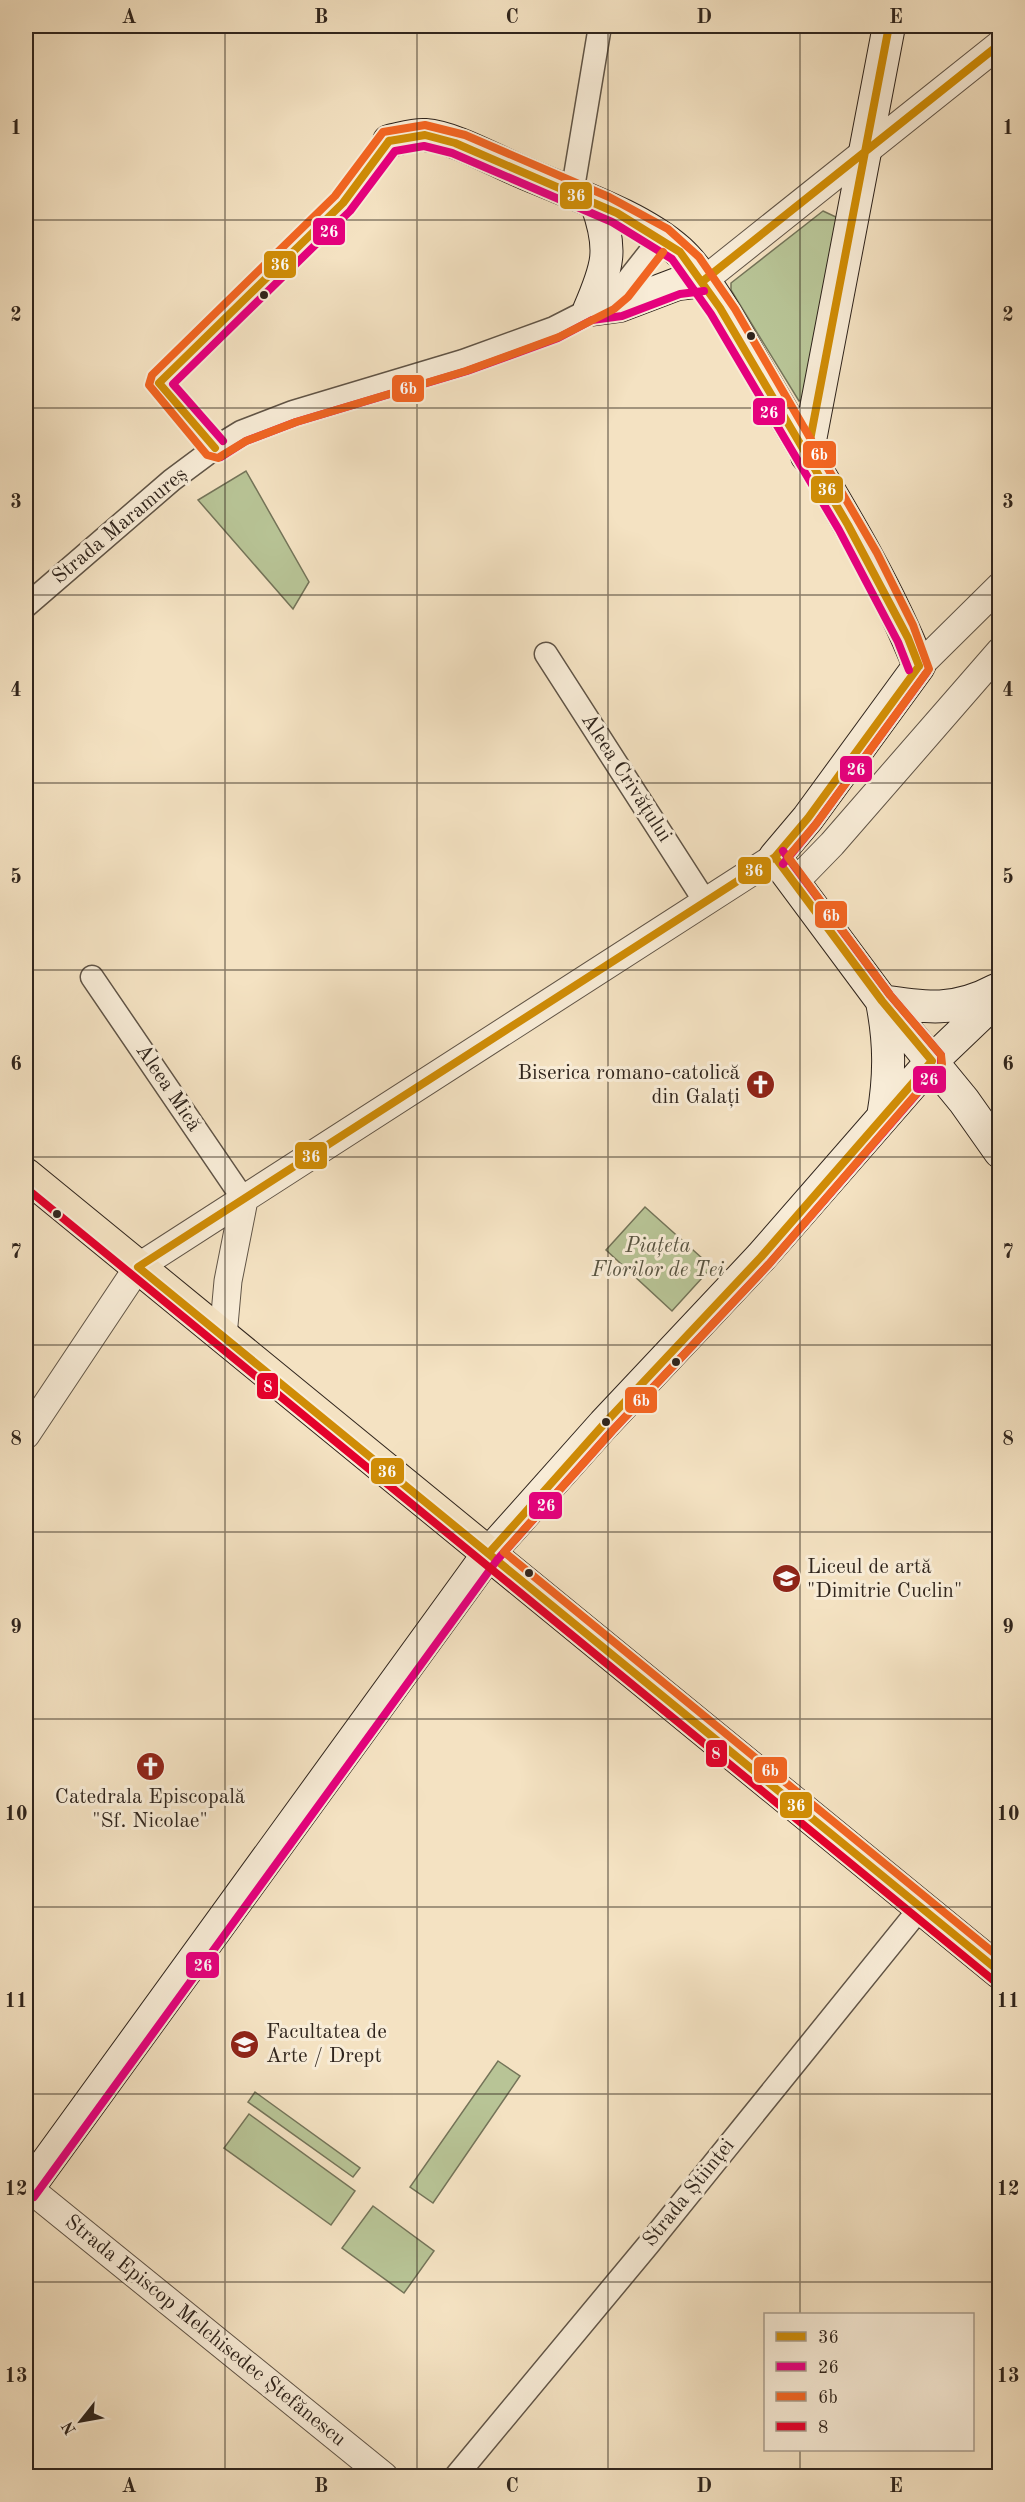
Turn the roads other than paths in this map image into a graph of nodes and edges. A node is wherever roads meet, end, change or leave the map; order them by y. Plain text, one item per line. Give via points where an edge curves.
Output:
1 (600, 26) edge
2 (889, 26) edge
3 (999, 44) edge
4 (389, 141) dead end
5 (867, 150) junction
6 (585, 200) junction
7 (661, 238) junction
8 (703, 281) junction
9 (589, 309) junction
10 (807, 456) junction
11 (999, 586) edge
12 (26, 606) edge
13 (999, 651) edge
14 (546, 654) dead end
15 (919, 666) junction
16 (775, 857) junction
17 (794, 883) junction
18 (706, 903) junction
19 (92, 977) dead end
20 (999, 988) edge
21 (999, 996) edge
22 (882, 1001) junction
23 (932, 1060) junction
24 (883, 1117) junction
25 (999, 1152) edge
26 (26, 1175) edge
27 (244, 1200) junction
28 (138, 1268) junction
29 (223, 1336) junction
30 (26, 1435) edge
31 (489, 1553) junction
32 (921, 1907) junction
33 (999, 1972) edge
34 (26, 2188) edge
35 (384, 2476) edge
36 (456, 2476) edge

1 - 6 street
2 - 5 main road
3 - 5 street
4 - 6 main road via 425,135 455,143
5 - 8 street
5 - 10 main road
6 - 7 main road
6 - 9 main road via 608,247 601,283
7 - 8 main road via 680,252
7 - 9 street, Strada Maramureș via 620,290
8 - 9 main road via 677,284 619,306
8 - 10 main road
9 - 12 street, Strada Maramureș via 554,328 463,361 293,412 241,432 172,480
10 - 15 main road via 889,602
11 - 15 street
13 - 17 street
14 - 18 street, Aleea Crivățului
15 - 16 main road
16 - 17 main road
16 - 18 street
17 - 22 main road
18 - 27 street
19 - 27 street, Aleea Mică
20 - 22 main road via 975,1001 947,1007
21 - 23 main road
22 - 23 main road
22 - 24 main road via 890,1069
23 - 24 main road
23 - 25 main road
24 - 31 main road via 761,1257
26 - 28 main road
27 - 28 street
27 - 29 street via 228,1281
28 - 29 main road
28 - 30 street
29 - 31 main road
31 - 32 main road
31 - 34 main road
32 - 33 main road
32 - 36 street, Strada Științei
34 - 35 street, Strada Episcop Melchisedec Ștefănescu

